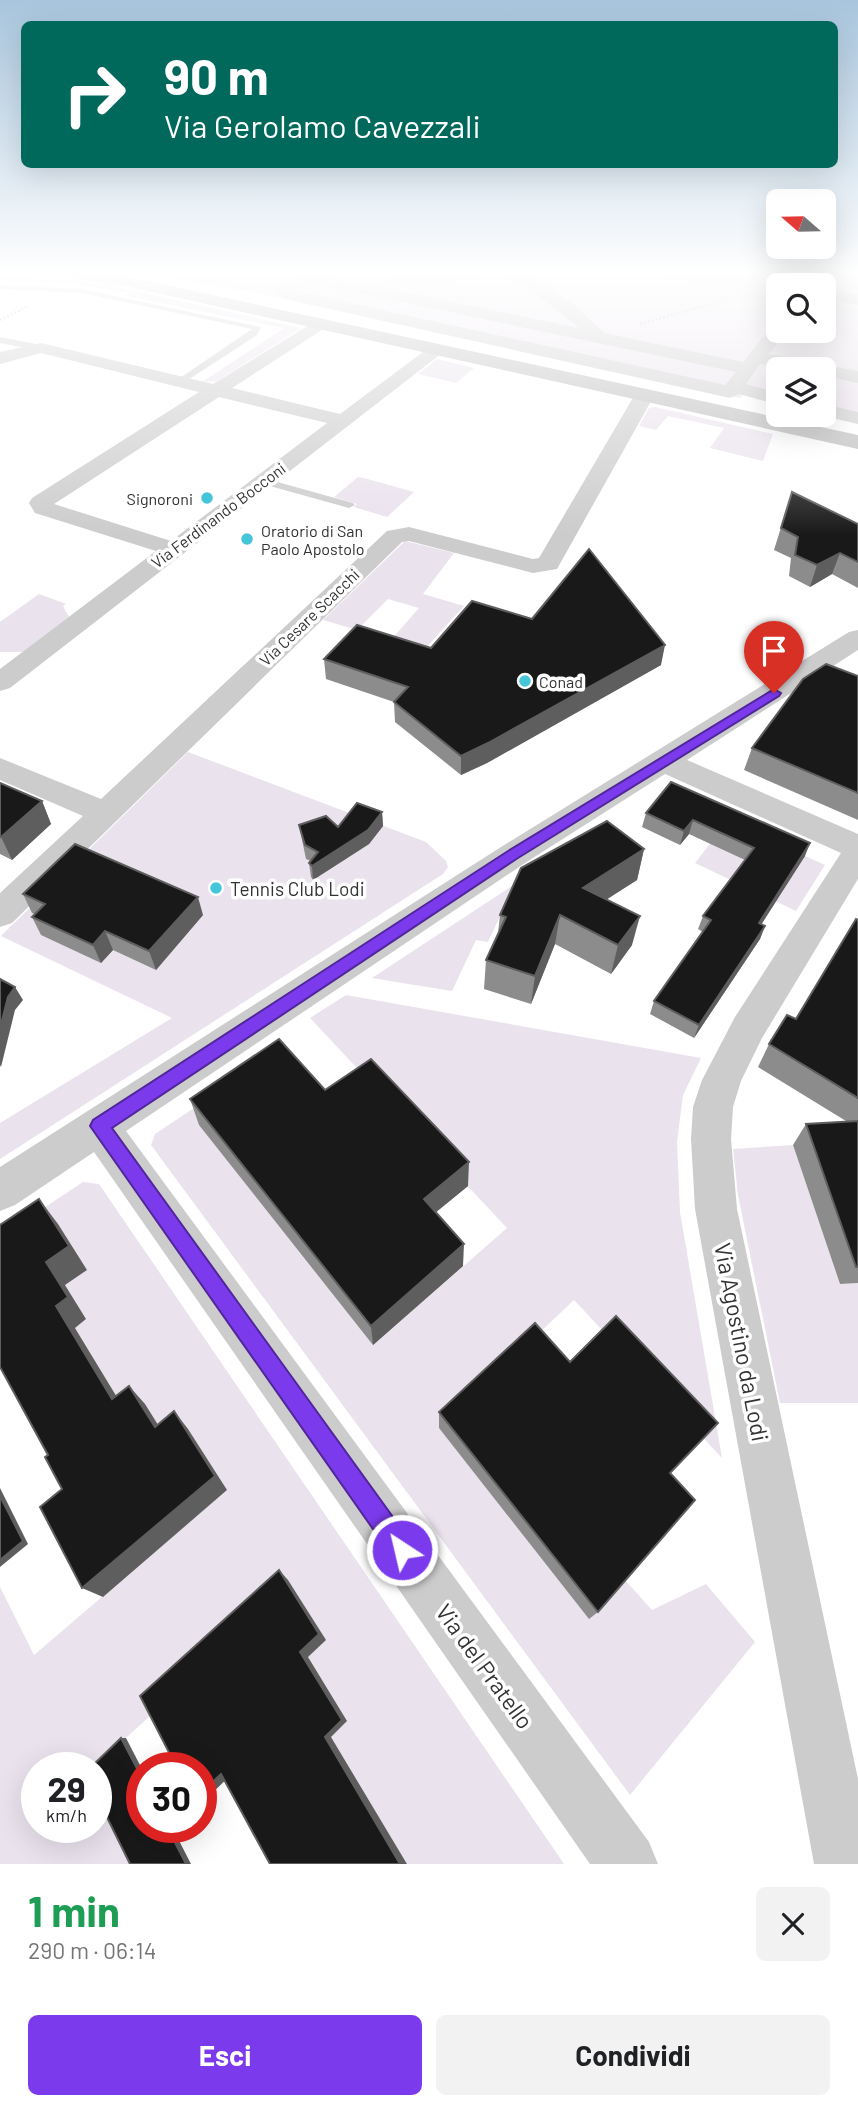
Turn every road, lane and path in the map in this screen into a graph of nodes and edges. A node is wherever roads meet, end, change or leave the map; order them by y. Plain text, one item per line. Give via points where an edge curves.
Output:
1 (94, 361) edge
2 (211, 361) edge
3 (260, 361) edge
4 (422, 361) edge
5 (486, 361) edge
6 (601, 361) edge
7 (742, 361) edge
8 (753, 363) junction
9 (766, 364) edge
10 (836, 372) edge
11 (858, 377) edge
12 (180, 382) junction
13 (733, 389) junction
14 (214, 390) junction
15 (766, 395) edge
16 (644, 396) junction
17 (836, 413) edge
18 (858, 418) edge
19 (343, 421) junction
20 (858, 442) edge
21 (263, 481) junction
22 (349, 505) dead end
23 (173, 549) junction
24 (858, 638) edge
25 (814, 668) junction
26 (848, 681) edge
27 (0, 682) edge
28 (664, 762) junction
29 (0, 768) edge
30 (105, 813) junction
31 (858, 849) edge
32 (0, 914) edge
33 (99, 1126) junction
34 (0, 1191) edge
35 (627, 1864) edge
36 (845, 1864) edge

1 - 12 street
2 - 12 lane
3 - 14 street
4 - 19 street, Via Ferdinando Bocconi
5 - 16 street
6 - 13 street
7 - 8 street
8 - 9 street
8 - 13 street
10 - 11 street
12 - 14 street
13 - 15 street
14 - 19 street
14 - 23 street via 40,505
16 - 20 street
16 - 30 street, Via Cesare Scacchi via 548,564 533,566 409,534 395,536
17 - 18 street
19 - 21 street, Via Ferdinando Bocconi
21 - 22 lane
21 - 23 street, Via Ferdinando Bocconi
23 - 27 street, Via Ferdinando Bocconi
24 - 25 street
25 - 26 street
25 - 28 street
28 - 31 street
28 - 33 street via 513,855
29 - 30 street
30 - 32 street, Via Cesare Scacchi
31 - 36 street, Via Agostino da Lodi via 733,1053 713,1107 711,1139 716,1209
33 - 34 street
33 - 35 street, Via del Pratello

